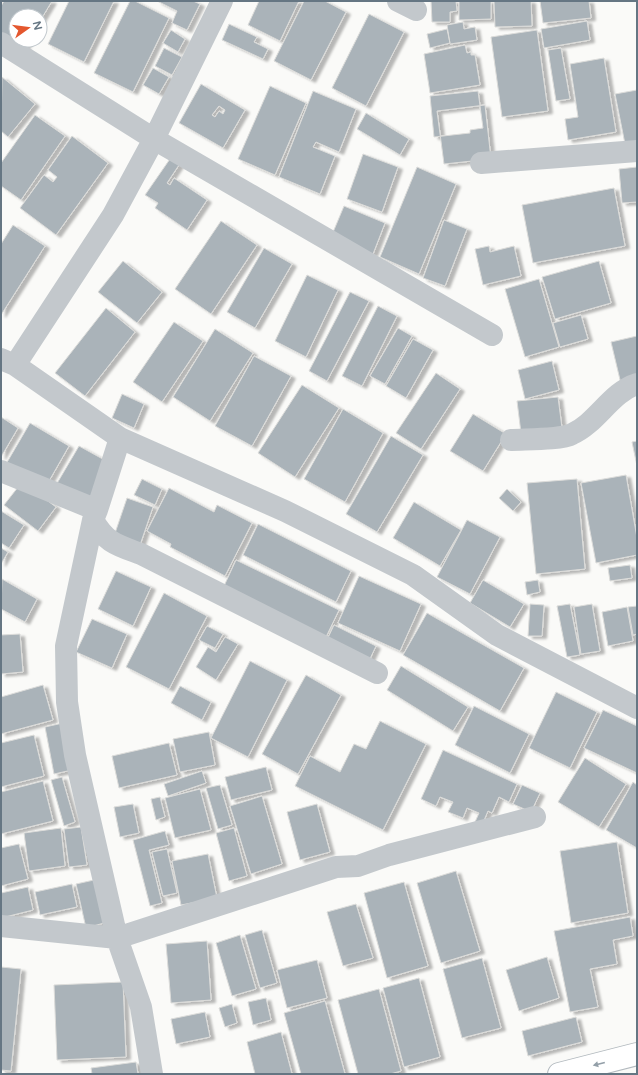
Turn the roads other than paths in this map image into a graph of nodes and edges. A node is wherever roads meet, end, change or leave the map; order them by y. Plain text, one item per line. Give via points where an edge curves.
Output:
1 (222, 1) edge
2 (1, 43) edge
3 (154, 139) junction
4 (637, 151) edge
5 (481, 163) dead end
6 (492, 335) dead end
7 (8, 362) edge
8 (637, 384) edge
9 (120, 438) junction
10 (511, 440) dead end
11 (1, 471) edge
12 (95, 515) junction
13 (377, 673) dead end
14 (637, 708) edge
15 (535, 817) dead end
16 (1, 926) edge
17 (117, 938) junction
18 (637, 1054) edge
19 (152, 1074) edge
20 (559, 1074) edge

1 - 3 street
2 - 3 street
3 - 6 street
3 - 7 street via 113,215
4 - 5 street
7 - 9 street
8 - 10 street via 627,387 582,429 570,435
9 - 12 street
9 - 14 street via 285,511 413,575 497,635
11 - 12 street
12 - 13 street via 101,534 115,544 141,554
12 - 17 street via 66,646 67,702 75,755
15 - 17 street via 358,866 336,867
16 - 17 street
17 - 19 street via 141,1007
18 -> 20 main road

